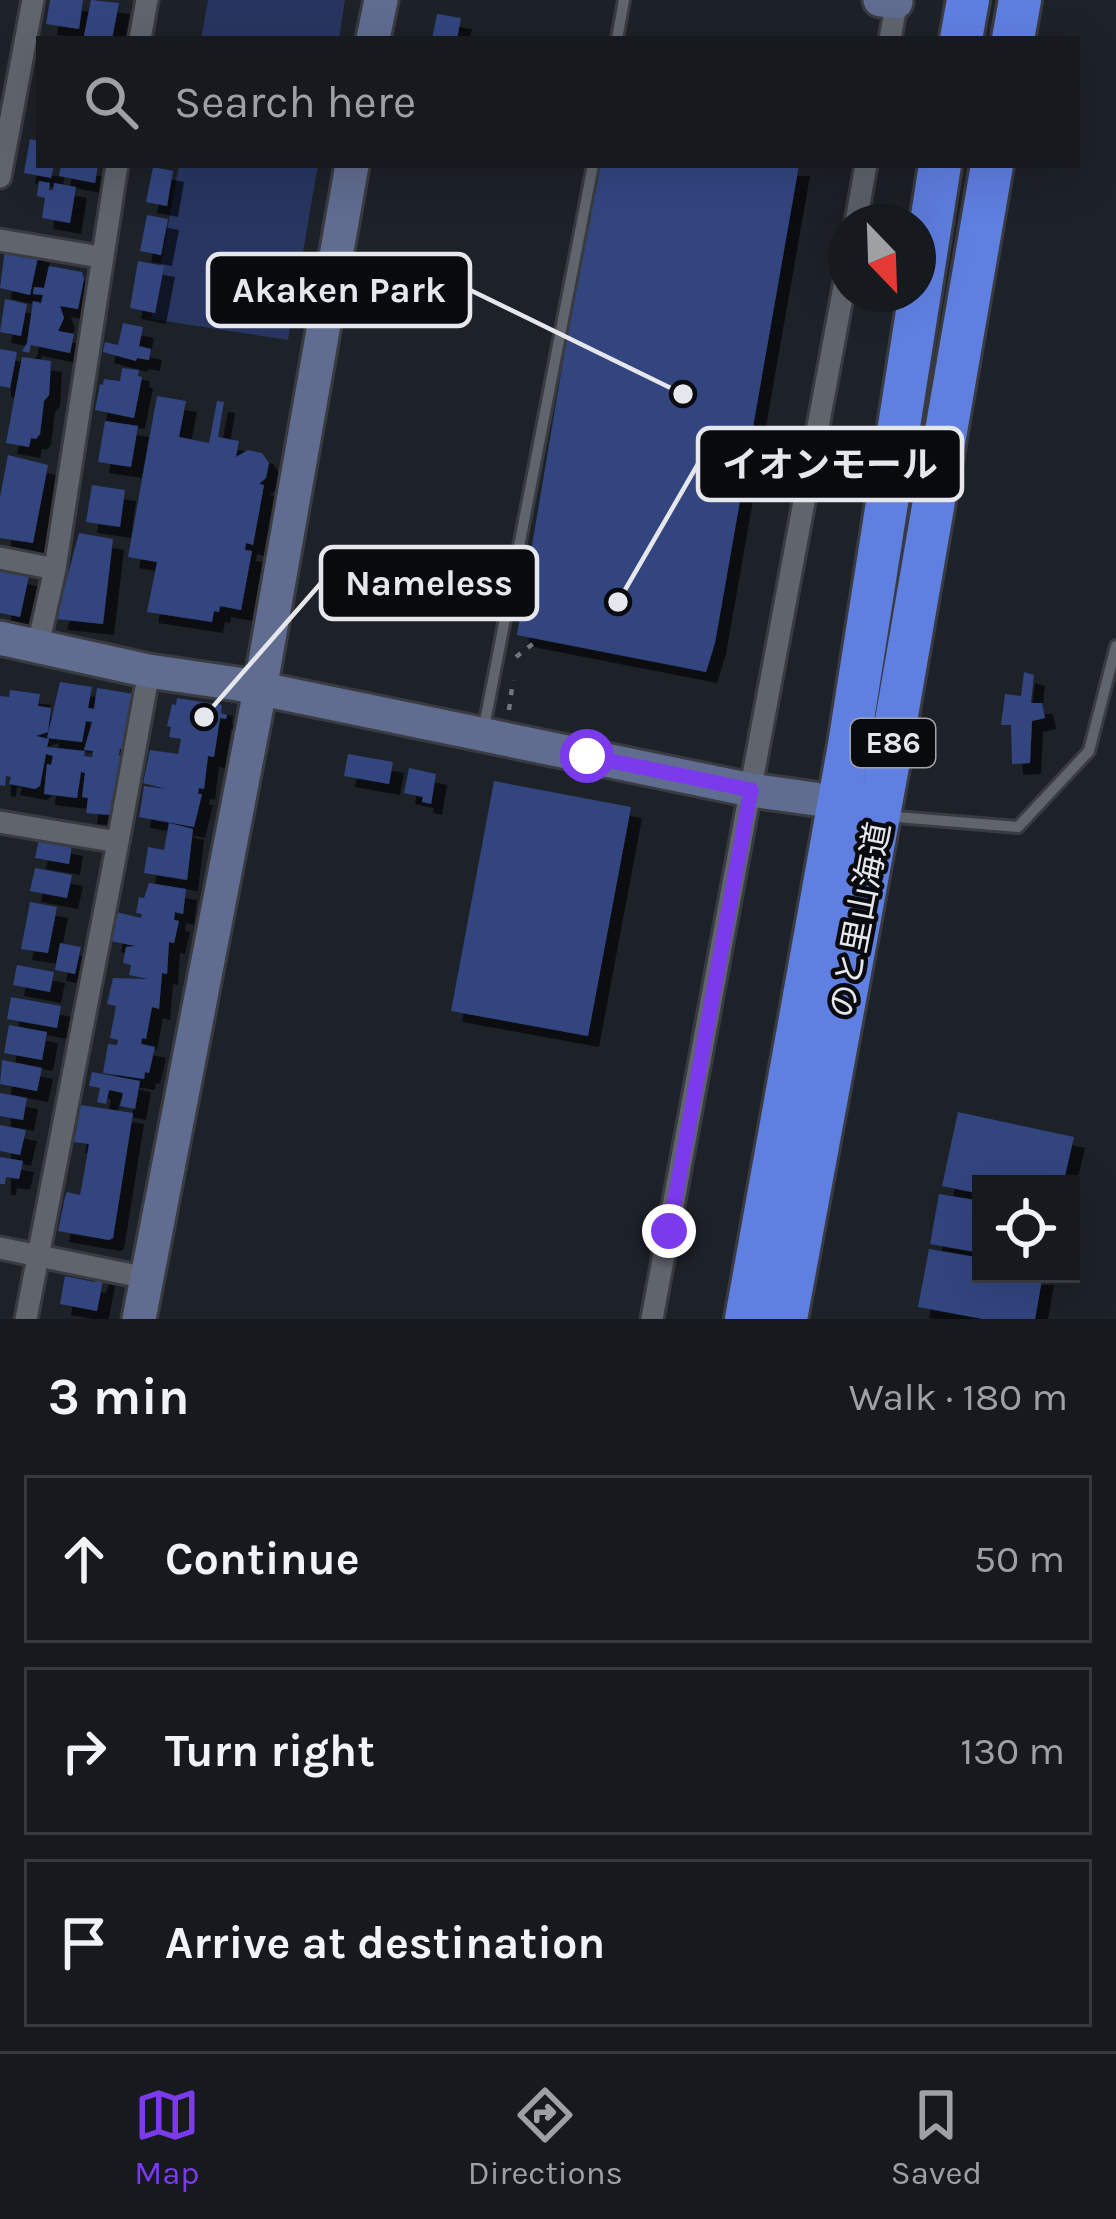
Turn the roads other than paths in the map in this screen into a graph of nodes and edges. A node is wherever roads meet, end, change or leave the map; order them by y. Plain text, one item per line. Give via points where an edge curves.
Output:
1 (33, 0) edge
2 (147, 0) edge
3 (381, 0) edge
4 (624, 0) edge
5 (968, 0) edge
6 (1020, 0) edge
7 (891, 1) edge
8 (141, 36) edge
9 (375, 36) edge
10 (618, 36) edge
11 (890, 36) edge
12 (962, 36) edge
13 (1014, 36) edge
14 (116, 168) edge
15 (351, 168) edge
16 (592, 168) edge
17 (865, 168) edge
18 (940, 168) edge
19 (991, 168) edge
20 (0, 177) edge
21 (859, 204) edge
22 (0, 240) edge
23 (100, 257) junction
24 (839, 312) edge
25 (0, 559) edge
26 (55, 569) junction
27 (0, 638) edge
28 (38, 645) junction
29 (1116, 646) edge
30 (149, 671) junction
31 (260, 690) junction
32 (493, 737) junction
33 (751, 790) junction
34 (815, 799) dead end
35 (897, 817) dead end
36 (0, 822) edge
37 (118, 842) junction
38 (0, 1249) edge
39 (38, 1255) junction
40 (147, 1278) junction
41 (26, 1319) edge
42 (139, 1319) edge
43 (652, 1319) edge
44 (746, 1319) edge
45 (786, 1319) edge

1 - 20 street
2 - 8 street
3 - 9 street
4 - 10 lane
5 - 12 highway
6 - 13 highway
7 - 11 street
14 - 23 street
15 - 31 street
16 - 32 lane
17 - 21 street
18 - 44 highway, のと里山海道 / E86 via 849,745
19 - 45 highway, のと里山海道 / E86
22 - 23 street
23 - 26 street
24 - 33 street
25 - 26 street
26 - 28 street
27 - 28 street
28 - 30 street
29 - 35 lane via 1089,752 1018,827
30 - 31 street
30 - 37 street
31 - 32 street
31 - 40 street
32 - 33 street
33 - 34 street
33 - 43 street
36 - 37 street
37 - 39 street
38 - 39 street
39 - 40 street
39 - 41 street
40 - 42 street

